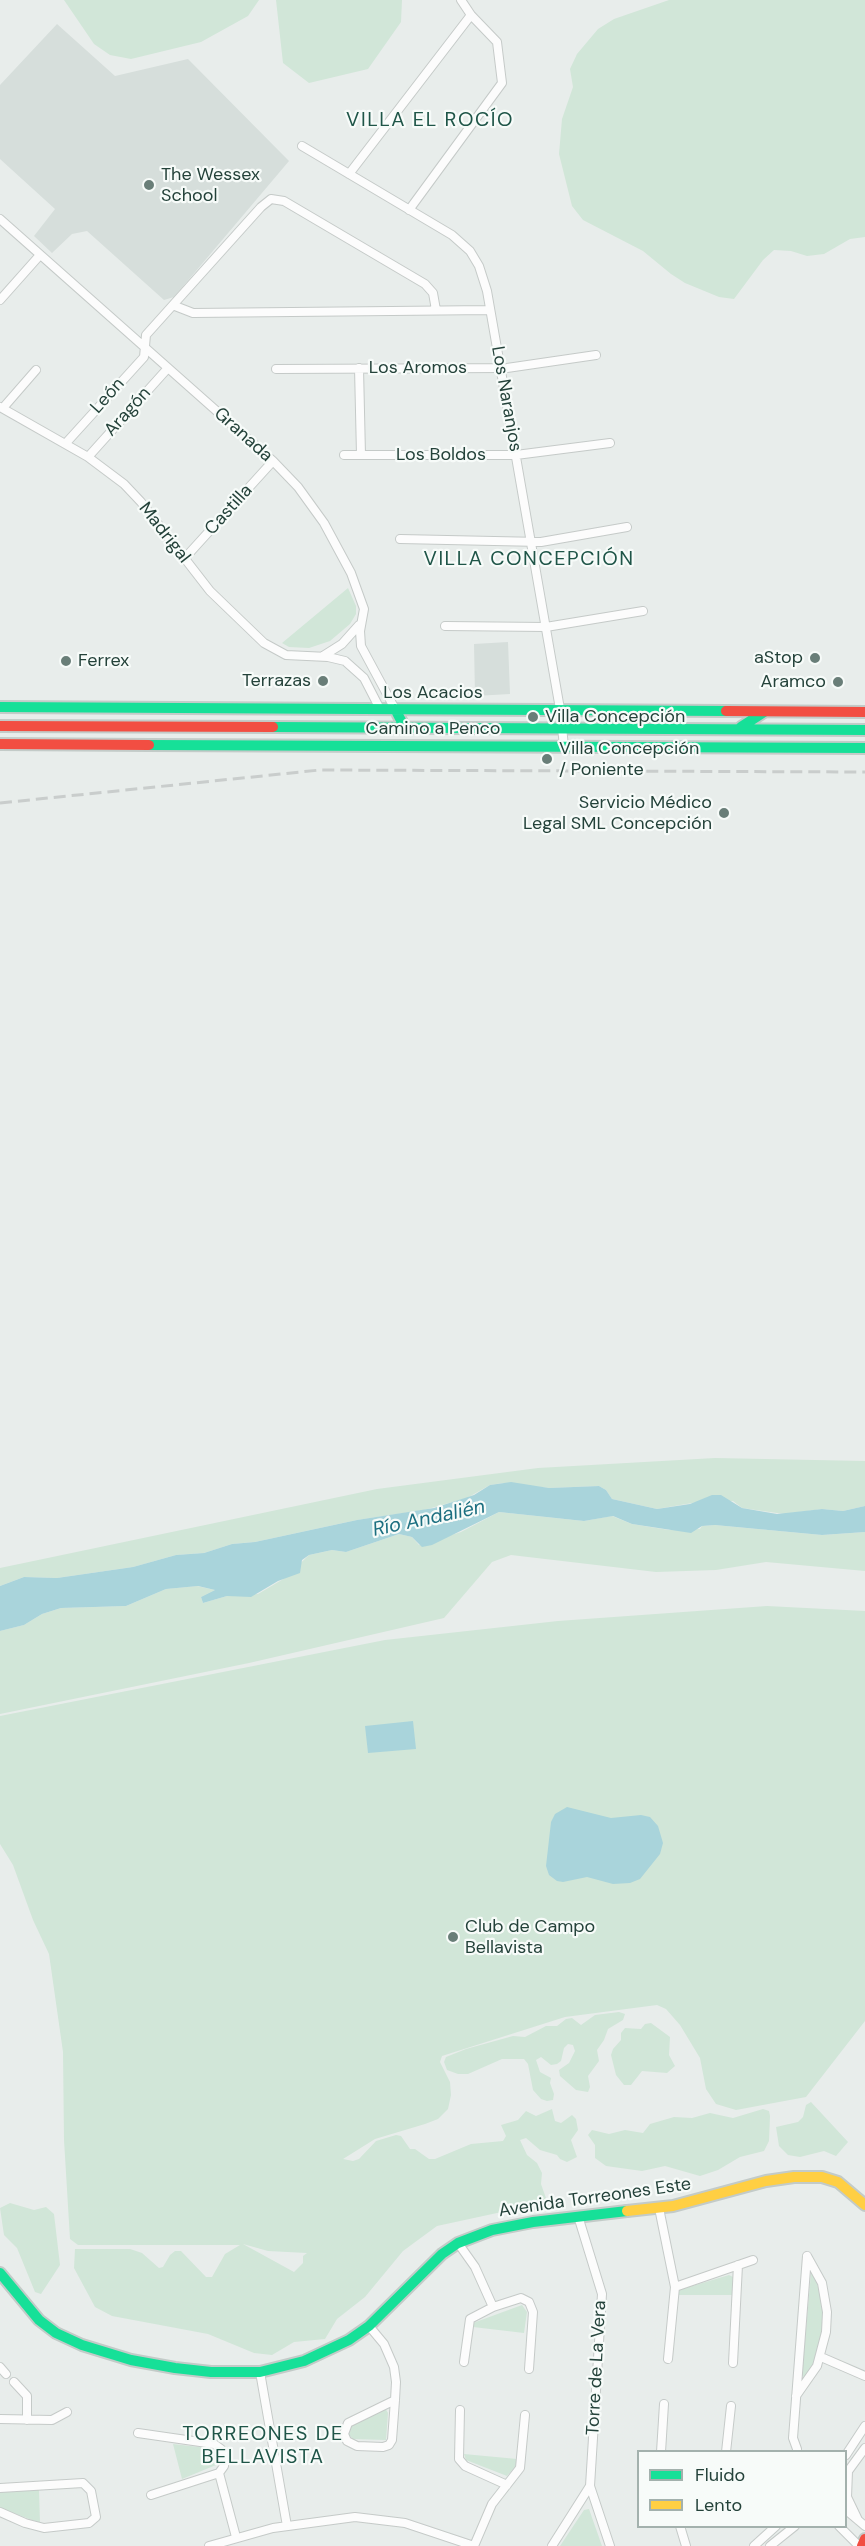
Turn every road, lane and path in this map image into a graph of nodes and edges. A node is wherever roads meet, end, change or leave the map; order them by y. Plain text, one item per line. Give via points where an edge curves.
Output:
1 (461, 0) edge
2 (471, 15) junction
3 (302, 146) dead end
4 (349, 174) junction
5 (409, 210) junction
6 (0, 219) edge
7 (40, 255) junction
8 (0, 300) edge
9 (175, 306) junction
10 (436, 310) junction
11 (490, 310) junction
12 (144, 347) junction
13 (596, 355) dead end
14 (168, 368) junction
15 (359, 368) junction
16 (500, 368) junction
17 (276, 369) dead end
18 (36, 370) dead end
19 (1, 408) edge
20 (66, 443) junction
21 (610, 443) dead end
22 (345, 455) dead end
23 (361, 455) junction
24 (516, 455) junction
25 (88, 457) junction
26 (273, 461) junction
27 (627, 527) dead end
28 (400, 539) dead end
29 (531, 542) junction
30 (184, 559) junction
31 (643, 611) dead end
32 (361, 623) junction
33 (445, 626) dead end
34 (546, 627) junction
35 (322, 656) junction
36 (0, 707) edge
37 (380, 709) junction
38 (395, 709) junction
39 (560, 709) junction
40 (764, 711) junction
41 (865, 712) edge
42 (0, 726) edge
43 (405, 728) junction
44 (562, 728) junction
45 (733, 729) junction
46 (865, 730) edge
47 (0, 744) edge
48 (564, 746) junction
49 (865, 748) edge
50 (865, 2205) edge
51 (659, 2208) junction
52 (578, 2216) junction
53 (458, 2243) junction
54 (753, 2260) dead end
55 (738, 2265) junction
56 (0, 2273) edge
57 (675, 2287) junction
58 (493, 2307) junction
59 (369, 2326) junction
60 (821, 2357) junction
61 (668, 2359) dead end
62 (464, 2362) dead end
63 (733, 2363) dead end
64 (0, 2367) edge
65 (529, 2369) dead end
66 (260, 2372) junction
67 (6, 2374) dead end
68 (865, 2376) edge
69 (14, 2382) dead end
70 (796, 2396) junction
71 (395, 2400) junction
72 (664, 2403) dead end
73 (731, 2406) dead end
74 (459, 2410) dead end
75 (67, 2412) dead end
76 (525, 2415) dead end
77 (0, 2419) edge
78 (27, 2420) junction
79 (865, 2426) edge
80 (138, 2433) dead end
81 (865, 2448) edge
82 (796, 2449) dead end
83 (661, 2450) edge
84 (726, 2450) edge
85 (847, 2453) edge
86 (219, 2473) junction
87 (847, 2473) edge
88 (507, 2484) junction
89 (590, 2486) junction
90 (0, 2488) edge
91 (151, 2495) dead end
92 (0, 2511) edge
93 (847, 2511) edge
94 (858, 2520) junction
95 (287, 2526) junction
96 (865, 2526) edge
97 (681, 2528) edge
98 (774, 2528) edge
99 (793, 2528) edge
100 (798, 2528) edge
101 (841, 2528) edge
102 (785, 2535) junction
103 (236, 2536) junction
104 (865, 2539) edge
105 (208, 2546) edge
106 (474, 2546) edge
107 (552, 2546) edge
108 (610, 2546) edge
109 (686, 2546) edge
110 (754, 2546) edge
111 (770, 2546) edge
112 (860, 2546) edge

1 - 2 street
2 - 4 street
2 - 5 street via 497,42 502,83
3 - 4 street, Los Naranjos
4 - 5 street, Los Naranjos
5 - 11 street, Los Naranjos via 452,235 470,251 483,274
6 - 7 street, Granada
7 - 8 street
7 - 12 street, Granada
9 - 10 street via 193,313
9 - 10 street, León via 264,204 276,198 425,284 434,296
9 - 12 street, León via 146,335
10 - 11 street
11 - 16 street, Los Naranjos
12 - 14 street, Granada
12 - 20 street, León via 144,357
13 - 16 street, Los Aromos
14 - 25 street, Aragón
14 - 26 street, Granada
15 - 16 street, Los Aromos
15 - 17 street, Los Aromos
15 - 23 street
16 - 24 street, Los Naranjos
18 - 19 street
19 - 20 street, Madrigal
20 - 25 street, Madrigal
21 - 24 street, Los Boldos
22 - 23 street, Los Boldos
23 - 24 street, Los Boldos
24 - 29 street, Los Naranjos
25 - 30 street, Madrigal via 133,493
26 - 30 street, Castilla
26 - 32 street, Granada via 306,497 337,548 364,609
27 - 29 street
28 - 29 street
29 - 34 street, Los Naranjos
30 - 35 street, Madrigal via 221,603 271,648 286,655
31 - 34 street
32 - 35 street via 342,644
32 - 38 street, Granada via 365,656
33 - 34 street
34 - 39 street, Los Naranjos
35 - 37 street, Madrigal via 340,659 355,668
36 - 37 main road, Los Acacios
37 - 38 main road, Los Acacios
38 - 39 main road, Los Acacios
38 - 43 main road
39 - 40 main road, Los Acacios
39 - 44 street, Los Naranjos
40 - 41 main road, Los Acacios
40 - 45 main road via 753,721
42 - 43 main road, Camino a Penco
43 - 44 main road, Camino a Penco
44 - 45 main road, Camino a Penco
44 - 48 street, Los Naranjos
45 - 46 main road, Camino a Penco
47 - 48 main road, Camino a Penco
48 - 49 main road, Camino a Penco
50 - 51 main road, Avenida Torreones Este via 838,2182 808,2176 766,2181
51 - 52 main road, Avenida Torreones Este
51 - 57 street
52 - 53 main road, Avenida Torreones Este via 510,2226
52 - 89 street, Torre de La Vera via 599,2280 603,2306
53 - 58 street via 475,2267
53 - 59 main road, Avenida Torreones Este via 427,2266
54 - 55 street
55 - 57 street
55 - 63 street
56 - 66 main road, Avenida Torreones Este via 39,2320 56,2333 82,2344 164,2366 211,2372
57 - 61 street
58 - 62 street via 468,2321
58 - 65 street via 518,2298 531,2305
59 - 66 main road, Avenida Torreones Este via 330,2350
59 - 71 street via 393,2360
60 - 68 street
60 - 70 street
60 - 70 street via 826,2302 822,2283 807,2256
64 - 67 street
66 - 95 street
69 - 78 street via 27,2397
70 - 82 street
71 - 71 street via 389,2445 357,2446 347,2441 344,2434 348,2423
72 - 83 street
73 - 84 street
74 - 88 street via 459,2459 465,2466
75 - 78 street via 52,2420
76 - 88 street via 522,2461
77 - 78 street
79 - 85 street
80 - 86 street via 214,2444 225,2457
81 - 87 street
86 - 91 street
86 - 103 street
87 - 94 street via 847,2497
88 - 106 street via 487,2513
89 - 107 street, Torre de La Vera
89 - 108 street, Torre de La Vera
90 - 92 street via 83,2483 90,2487 96,2517 89,2523 44,2528
93 - 94 street
94 - 96 street
95 - 103 street
95 - 106 street via 343,2518 386,2519 434,2530
97 - 109 street
98 - 110 street
99 - 102 street
100 - 102 street
101 - 112 street
102 - 111 street
103 - 105 street
104 - 112 main road

